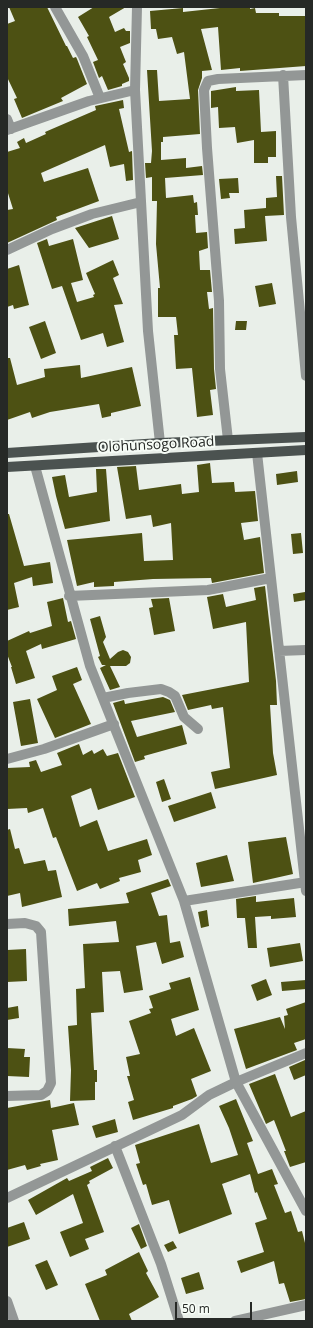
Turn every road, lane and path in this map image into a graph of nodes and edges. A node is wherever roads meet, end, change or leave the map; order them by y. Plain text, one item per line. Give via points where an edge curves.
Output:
1 (55, 7) edge
2 (137, 7) edge
3 (306, 75) edge
4 (283, 76) junction
5 (135, 90) junction
6 (100, 98) junction
7 (7, 119) edge
8 (9, 130) edge
9 (141, 202) junction
10 (7, 250) edge
11 (306, 376) edge
12 (306, 437) edge
13 (228, 440) junction
14 (160, 443) junction
15 (306, 450) edge
16 (7, 453) edge
17 (257, 453) junction
18 (35, 466) junction
19 (7, 467) edge
20 (271, 578) junction
21 (70, 596) junction
22 (306, 650) edge
23 (279, 651) junction
24 (103, 698) junction
25 (114, 724) junction
26 (198, 729) dead end
27 (7, 760) edge
28 (306, 885) edge
29 (184, 901) junction
30 (7, 924) edge
31 (306, 1053) edge
32 (236, 1082) junction
33 (7, 1096) edge
34 (115, 1146) junction
35 (7, 1198) edge
36 (306, 1211) edge
37 (7, 1300) edge
38 (306, 1305) edge
39 (14, 1321) edge
40 (179, 1321) edge
41 (235, 1321) edge

1 - 6 street via 82,56
2 - 5 street
3 - 4 street
4 - 11 street via 291,217
4 - 13 street via 208,81 204,90 206,148 219,301 220,369
5 - 6 street
5 - 9 street
6 - 8 street
7 - 8 street
9 - 10 street via 92,214
9 - 14 street via 148,331
12 - 13 main road, Olohunsogo Road
13 - 14 main road, Olohunsogo Road
14 - 16 main road, Olohunsogo Road
15 - 17 main road, Olohunsogo Road
17 - 18 main road, Olohunsogo Road
17 - 20 street
18 - 19 main road, Olohunsogo Road
18 - 21 street
20 - 21 street via 208,590
20 - 23 street
21 - 24 street via 90,666
22 - 23 street
23 - 28 street
24 - 25 street
24 - 26 street via 161,689 175,696 184,717
25 - 27 street
25 - 29 street
28 - 29 street
29 - 32 street
30 - 33 street via 26,923 36,926 41,932 51,1082 47,1091 40,1095
31 - 32 street
32 - 34 street via 209,1095 182,1115
32 - 36 street
34 - 35 street
34 - 40 street via 161,1264
37 - 39 street
38 - 41 street

